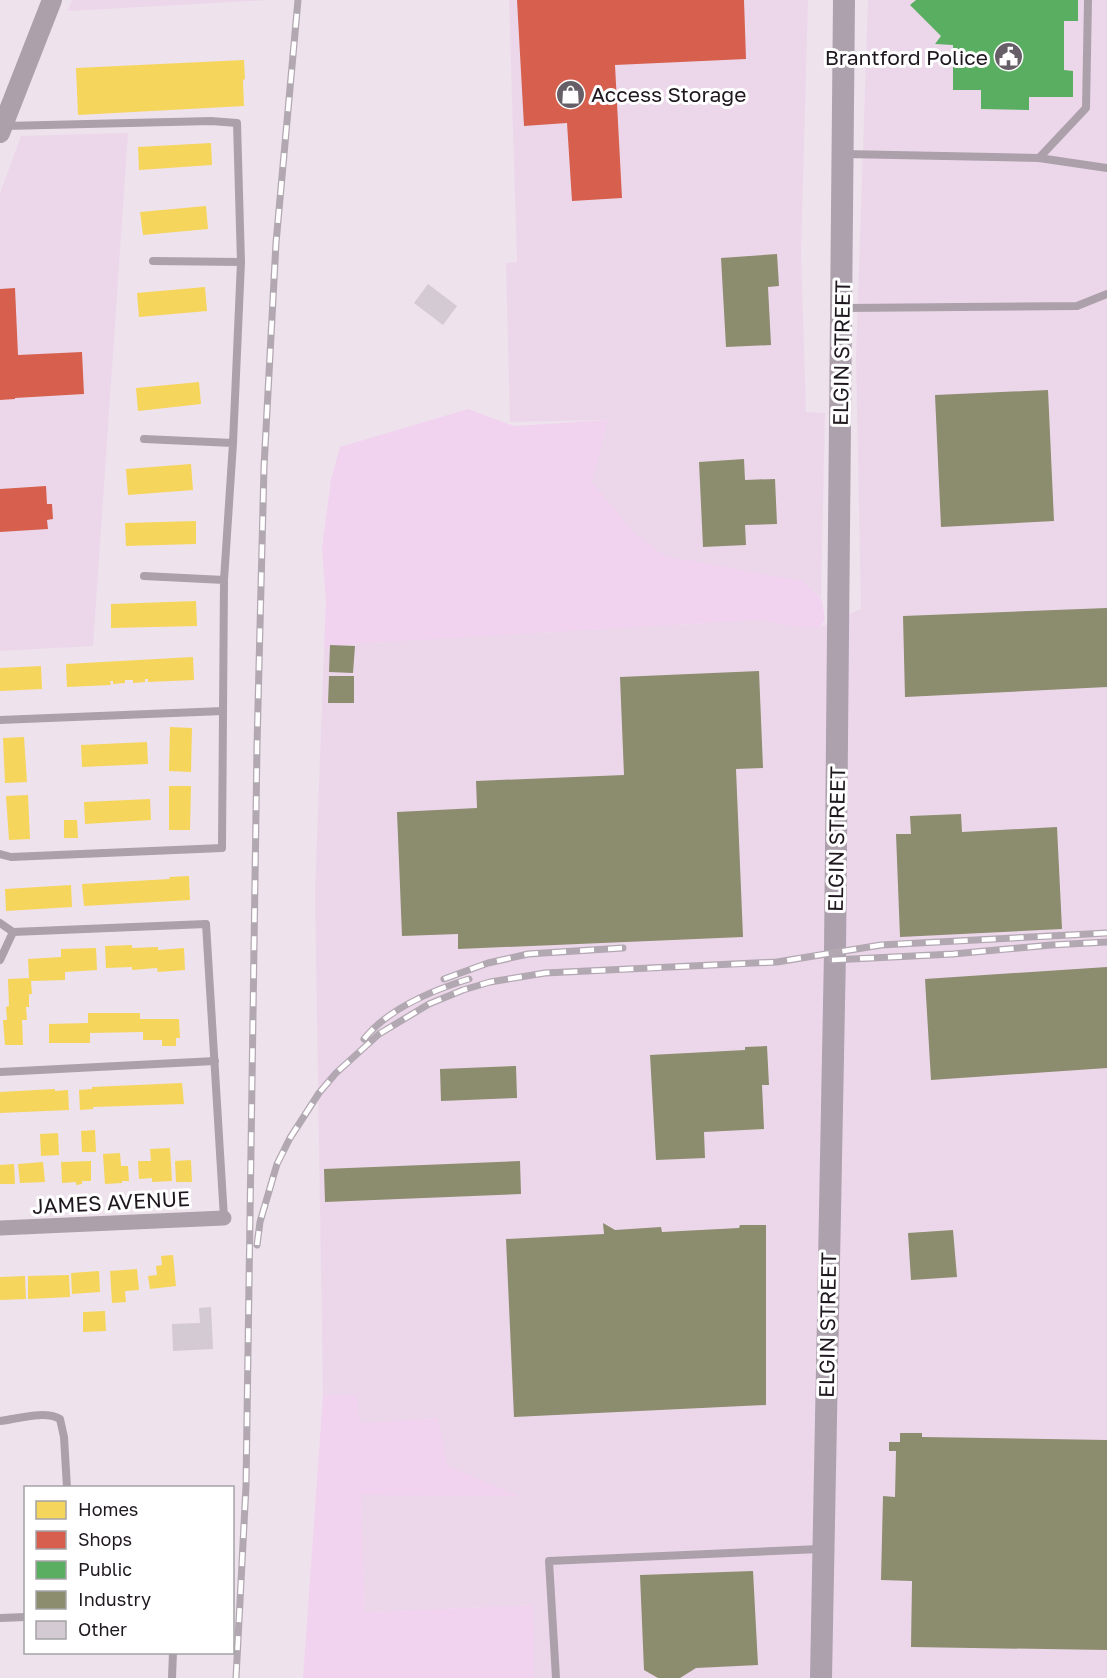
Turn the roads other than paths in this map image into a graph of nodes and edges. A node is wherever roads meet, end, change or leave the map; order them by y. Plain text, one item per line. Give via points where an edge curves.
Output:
1 (52, 0) edge
2 (844, 0) edge
3 (1089, 0) edge
4 (2, 129) edge
5 (843, 154) junction
6 (1040, 158) junction
7 (1107, 168) edge
8 (153, 261) dead end
9 (241, 262) junction
10 (1107, 294) edge
11 (841, 308) junction
12 (144, 439) dead end
13 (233, 443) junction
14 (144, 576) dead end
15 (224, 580) junction
16 (223, 711) junction
17 (0, 720) edge
18 (0, 854) edge
19 (0, 923) edge
20 (13, 932) junction
21 (0, 960) edge
22 (215, 1061) junction
23 (0, 1072) edge
24 (224, 1218) joint
25 (0, 1228) edge
26 (0, 1421) edge
27 (67, 1486) edge
28 (823, 1549) junction
29 (24, 1617) edge
30 (0, 1618) edge
31 (173, 1654) edge
32 (172, 1678) edge
33 (556, 1678) edge
34 (821, 1678) edge

1 - 4 street
2 - 5 main road, ELGIN STREET
3 - 6 lane via 1086,108
4 - 9 lane via 237,123
5 - 6 lane
5 - 11 main road, ELGIN STREET
6 - 7 lane
8 - 9 lane
9 - 13 lane
10 - 11 lane via 1077,306
11 - 28 main road, ELGIN STREET via 835,952
12 - 13 lane
13 - 15 lane
14 - 15 lane
15 - 16 lane
16 - 17 lane
16 - 18 lane via 222,848 11,857
19 - 20 lane
20 - 21 lane
20 - 22 lane via 206,924
22 - 23 lane
22 - 24 lane
24 - 25 street, JAMES AVENUE
26 - 27 lane via 46,1415 60,1419
28 - 33 lane via 549,1561
28 - 34 main road, ELGIN STREET
29 - 30 lane
31 - 32 lane

